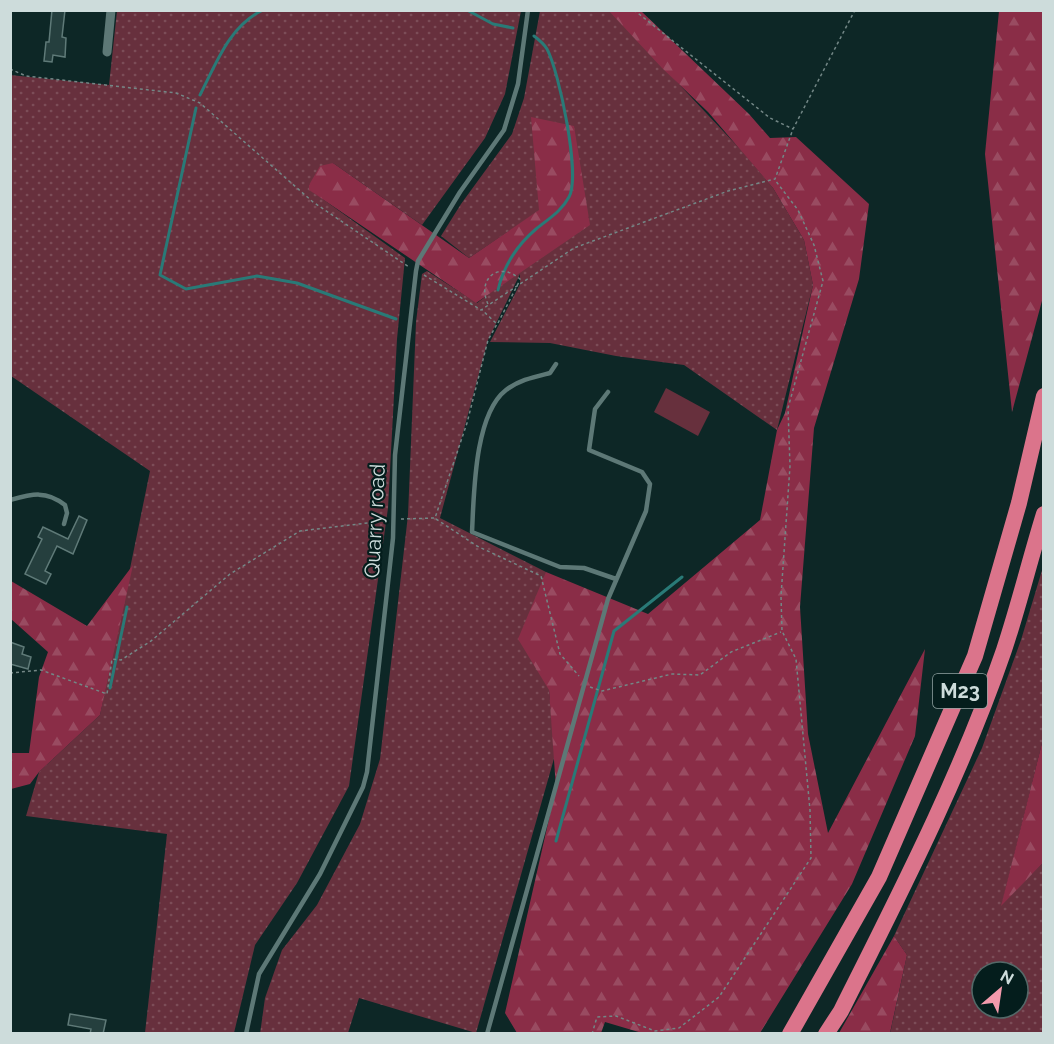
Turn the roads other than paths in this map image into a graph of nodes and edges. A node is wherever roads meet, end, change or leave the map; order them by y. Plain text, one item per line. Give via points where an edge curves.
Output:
1 (111, 10) edge
2 (528, 10) edge
3 (107, 52) dead end
4 (555, 364) dead end
5 (608, 392) dead end
6 (1044, 396) edge
7 (10, 500) edge
8 (1044, 514) edge
9 (64, 524) dead end
10 (616, 579) junction
11 (246, 1034) edge
12 (487, 1034) edge
13 (790, 1034) edge
14 (826, 1034) edge

1 - 3 street
2 - 11 lane, Quarry road via 516,92 504,130 418,261 395,455 393,520 375,710 363,787 306,900 266,959 254,988
4 - 10 lane via 550,373 521,380 504,391 490,412 481,445 472,532 560,567 584,568
5 - 10 lane via 595,410 589,450 642,472 650,484 646,511
6 - 13 highway, M23 via 1019,503 975,656 879,877
7 - 9 lane via 38,493 50,495 65,505
8 - 14 highway, M23 via 1005,649 971,737 924,844
10 - 12 lane via 583,684

